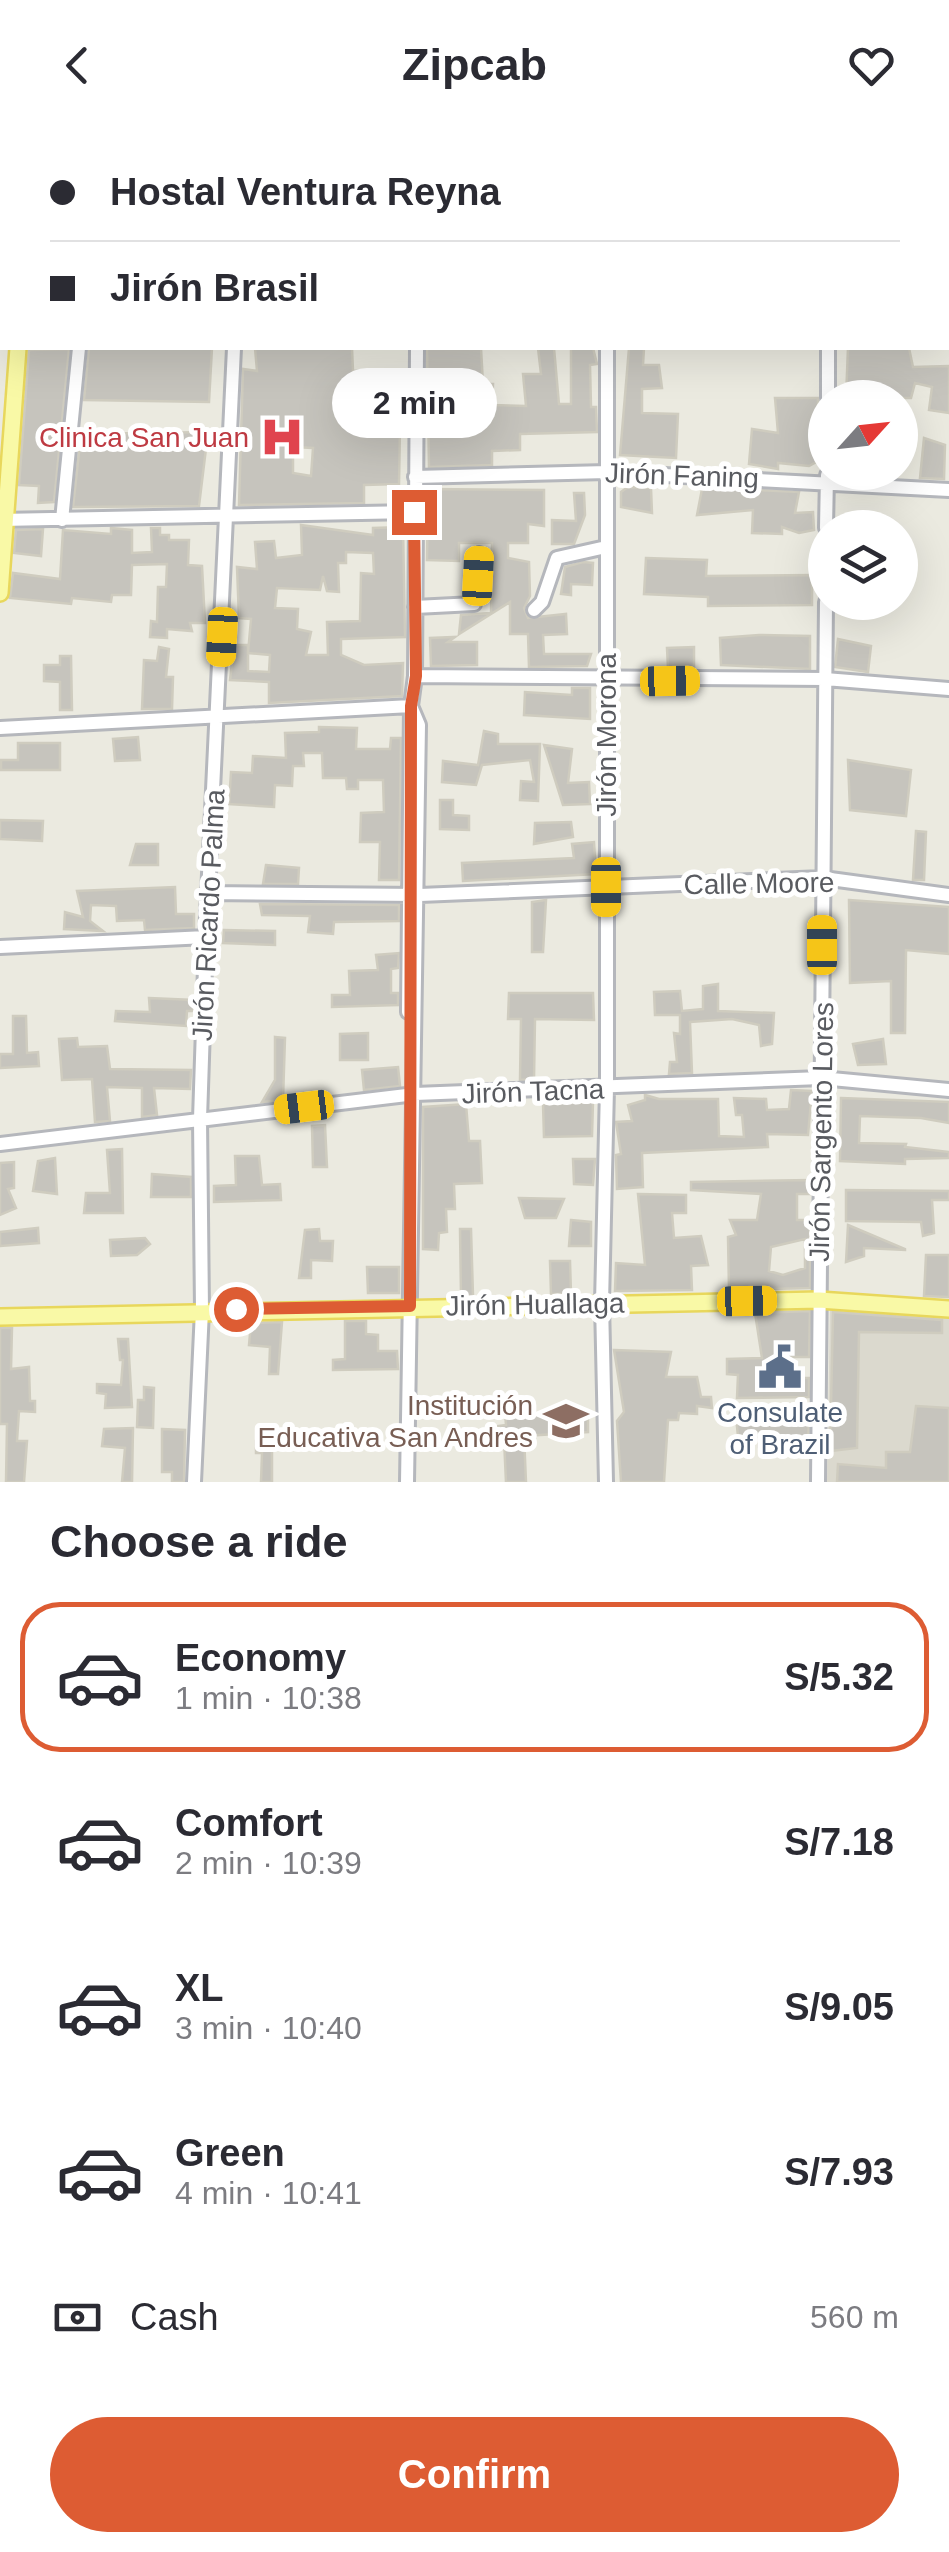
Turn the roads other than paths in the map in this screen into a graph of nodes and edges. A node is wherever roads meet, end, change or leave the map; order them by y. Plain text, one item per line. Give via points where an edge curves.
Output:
1 (18, 350) edge
2 (79, 350) edge
3 (234, 350) edge
4 (418, 350) edge
5 (607, 350) edge
6 (828, 350) edge
7 (828, 380) edge
8 (607, 472) junction
9 (415, 477) junction
10 (808, 477) edge
11 (918, 487) edge
12 (949, 490) edge
13 (414, 512) junction
14 (227, 517) junction
15 (3, 520) edge
16 (62, 520) junction
17 (606, 547) junction
18 (479, 554) dead end
19 (0, 594) edge
20 (415, 607) junction
21 (534, 610) dead end
22 (826, 620) edge
23 (416, 676) junction
24 (825, 679) junction
25 (605, 681) junction
26 (949, 690) edge
27 (411, 706) junction
28 (218, 717) junction
29 (0, 728) edge
30 (823, 878) junction
31 (606, 887) junction
32 (207, 893) junction
33 (414, 894) junction
34 (949, 894) edge
35 (206, 937) junction
36 (0, 947) edge
37 (821, 1078) junction
38 (607, 1088) junction
39 (949, 1090) edge
40 (412, 1095) junction
41 (200, 1119) junction
42 (0, 1144) edge
43 (819, 1300) junction
44 (602, 1303) junction
45 (410, 1306) junction
46 (202, 1310) junction
47 (949, 1310) edge
48 (0, 1317) edge
49 (194, 1482) edge
50 (407, 1482) edge
51 (606, 1482) edge
52 (818, 1482) edge

1 - 15 main road
2 - 16 street
3 - 14 street, Jirón Ricardo Palma
4 - 9 street
5 - 8 street, Jirón Morona
6 - 7 street
8 - 9 street, Jirón Faning
8 - 10 street, Jirón Faning
8 - 17 street, Jirón Morona
9 - 13 street
11 - 12 street, Jirón Faning
13 - 14 street
13 - 20 street
14 - 16 street
14 - 28 street, Jirón Ricardo Palma
15 - 16 street
15 - 19 main road
17 - 21 street via 556,558
17 - 25 street, Jirón Morona
18 - 20 street via 474,604
20 - 23 street
22 - 24 street, Jirón Sargento Lores
23 - 25 street
23 - 27 street
24 - 25 street
24 - 26 street
24 - 30 street, Jirón Sargento Lores
25 - 31 street, Jirón Morona
27 - 28 street
27 - 33 street
28 - 29 street
28 - 32 street, Jirón Ricardo Palma
30 - 31 street, Calle Moore
30 - 34 street, Calle Moore
30 - 37 street, Jirón Sargento Lores
31 - 33 street, Calle Moore
31 - 38 street, Jirón Morona
32 - 33 street, Calle Moore
32 - 35 street, Jirón Ricardo Palma
33 - 40 street
35 - 36 street
35 - 41 street, Jirón Ricardo Palma
37 - 38 street, Jirón Tacna
37 - 39 street, Jirón Tacna
37 - 43 street, Jirón Sargento Lores
38 - 40 street, Jirón Tacna
38 - 44 street, Jirón Morona
40 - 41 street, Jirón Tacna
40 - 45 street
41 - 42 street, Jirón Tacna
41 - 46 street, Jirón Ricardo Palma
43 - 44 main road, Jirón Huallaga
43 - 47 main road, Jirón Huallaga
43 - 52 street, Jirón Sargento Lores
44 - 45 main road, Jirón Huallaga
44 - 51 street, Jirón Morona
45 - 46 main road, Jirón Huallaga
45 - 50 street
46 - 48 main road, Jirón Huallaga
46 - 49 street, Jirón Ricardo Palma

